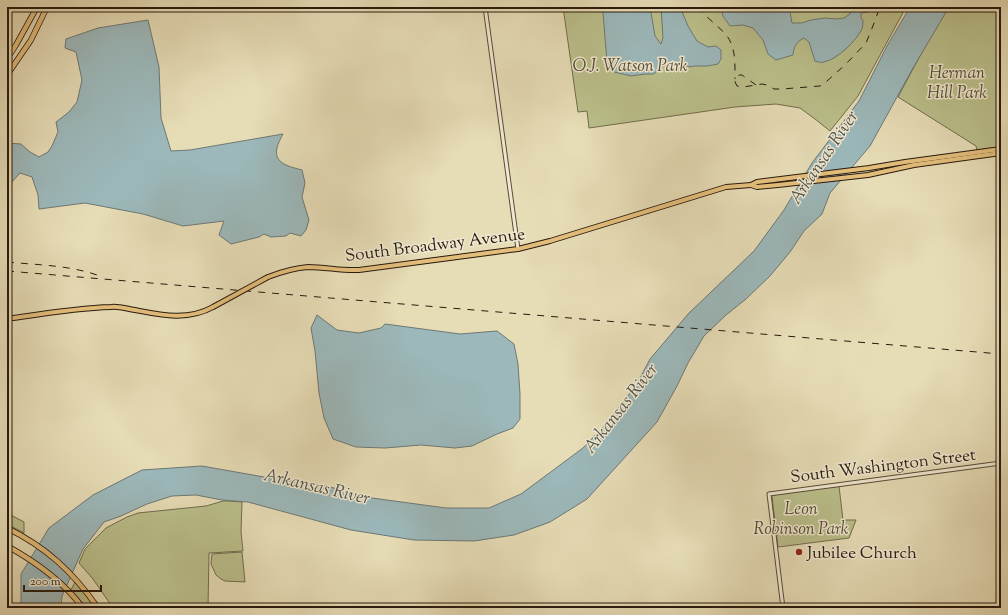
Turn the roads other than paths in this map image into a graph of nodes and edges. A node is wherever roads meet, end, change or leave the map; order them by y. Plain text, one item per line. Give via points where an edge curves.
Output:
1 (37, 7) edge
2 (47, 7) edge
3 (485, 7) edge
4 (7, 58) edge
5 (7, 75) edge
6 (1001, 149) edge
7 (1001, 153) edge
8 (750, 185) junction
9 (518, 249) junction
10 (7, 319) edge
11 (1001, 463) edge
12 (7, 528) edge
13 (7, 546) edge
14 (83, 608) edge
15 (98, 608) edge
16 (783, 608) edge

1 - 4 highway
2 - 5 highway via 31,40
3 - 9 street
6 - 8 main road, South Broadway Avenue
7 - 8 main road, South Broadway Avenue via 914,164 868,175 757,187
8 - 9 main road, South Broadway Avenue via 726,187
9 - 10 main road, South Broadway Avenue, bridge via 359,270 308,267 284,271 207,310 188,315 168,316 110,306
11 - 16 street, South Washington Street via 771,492 769,494
12 - 15 highway via 23,536 57,561 71,574
13 - 14 highway via 51,574

